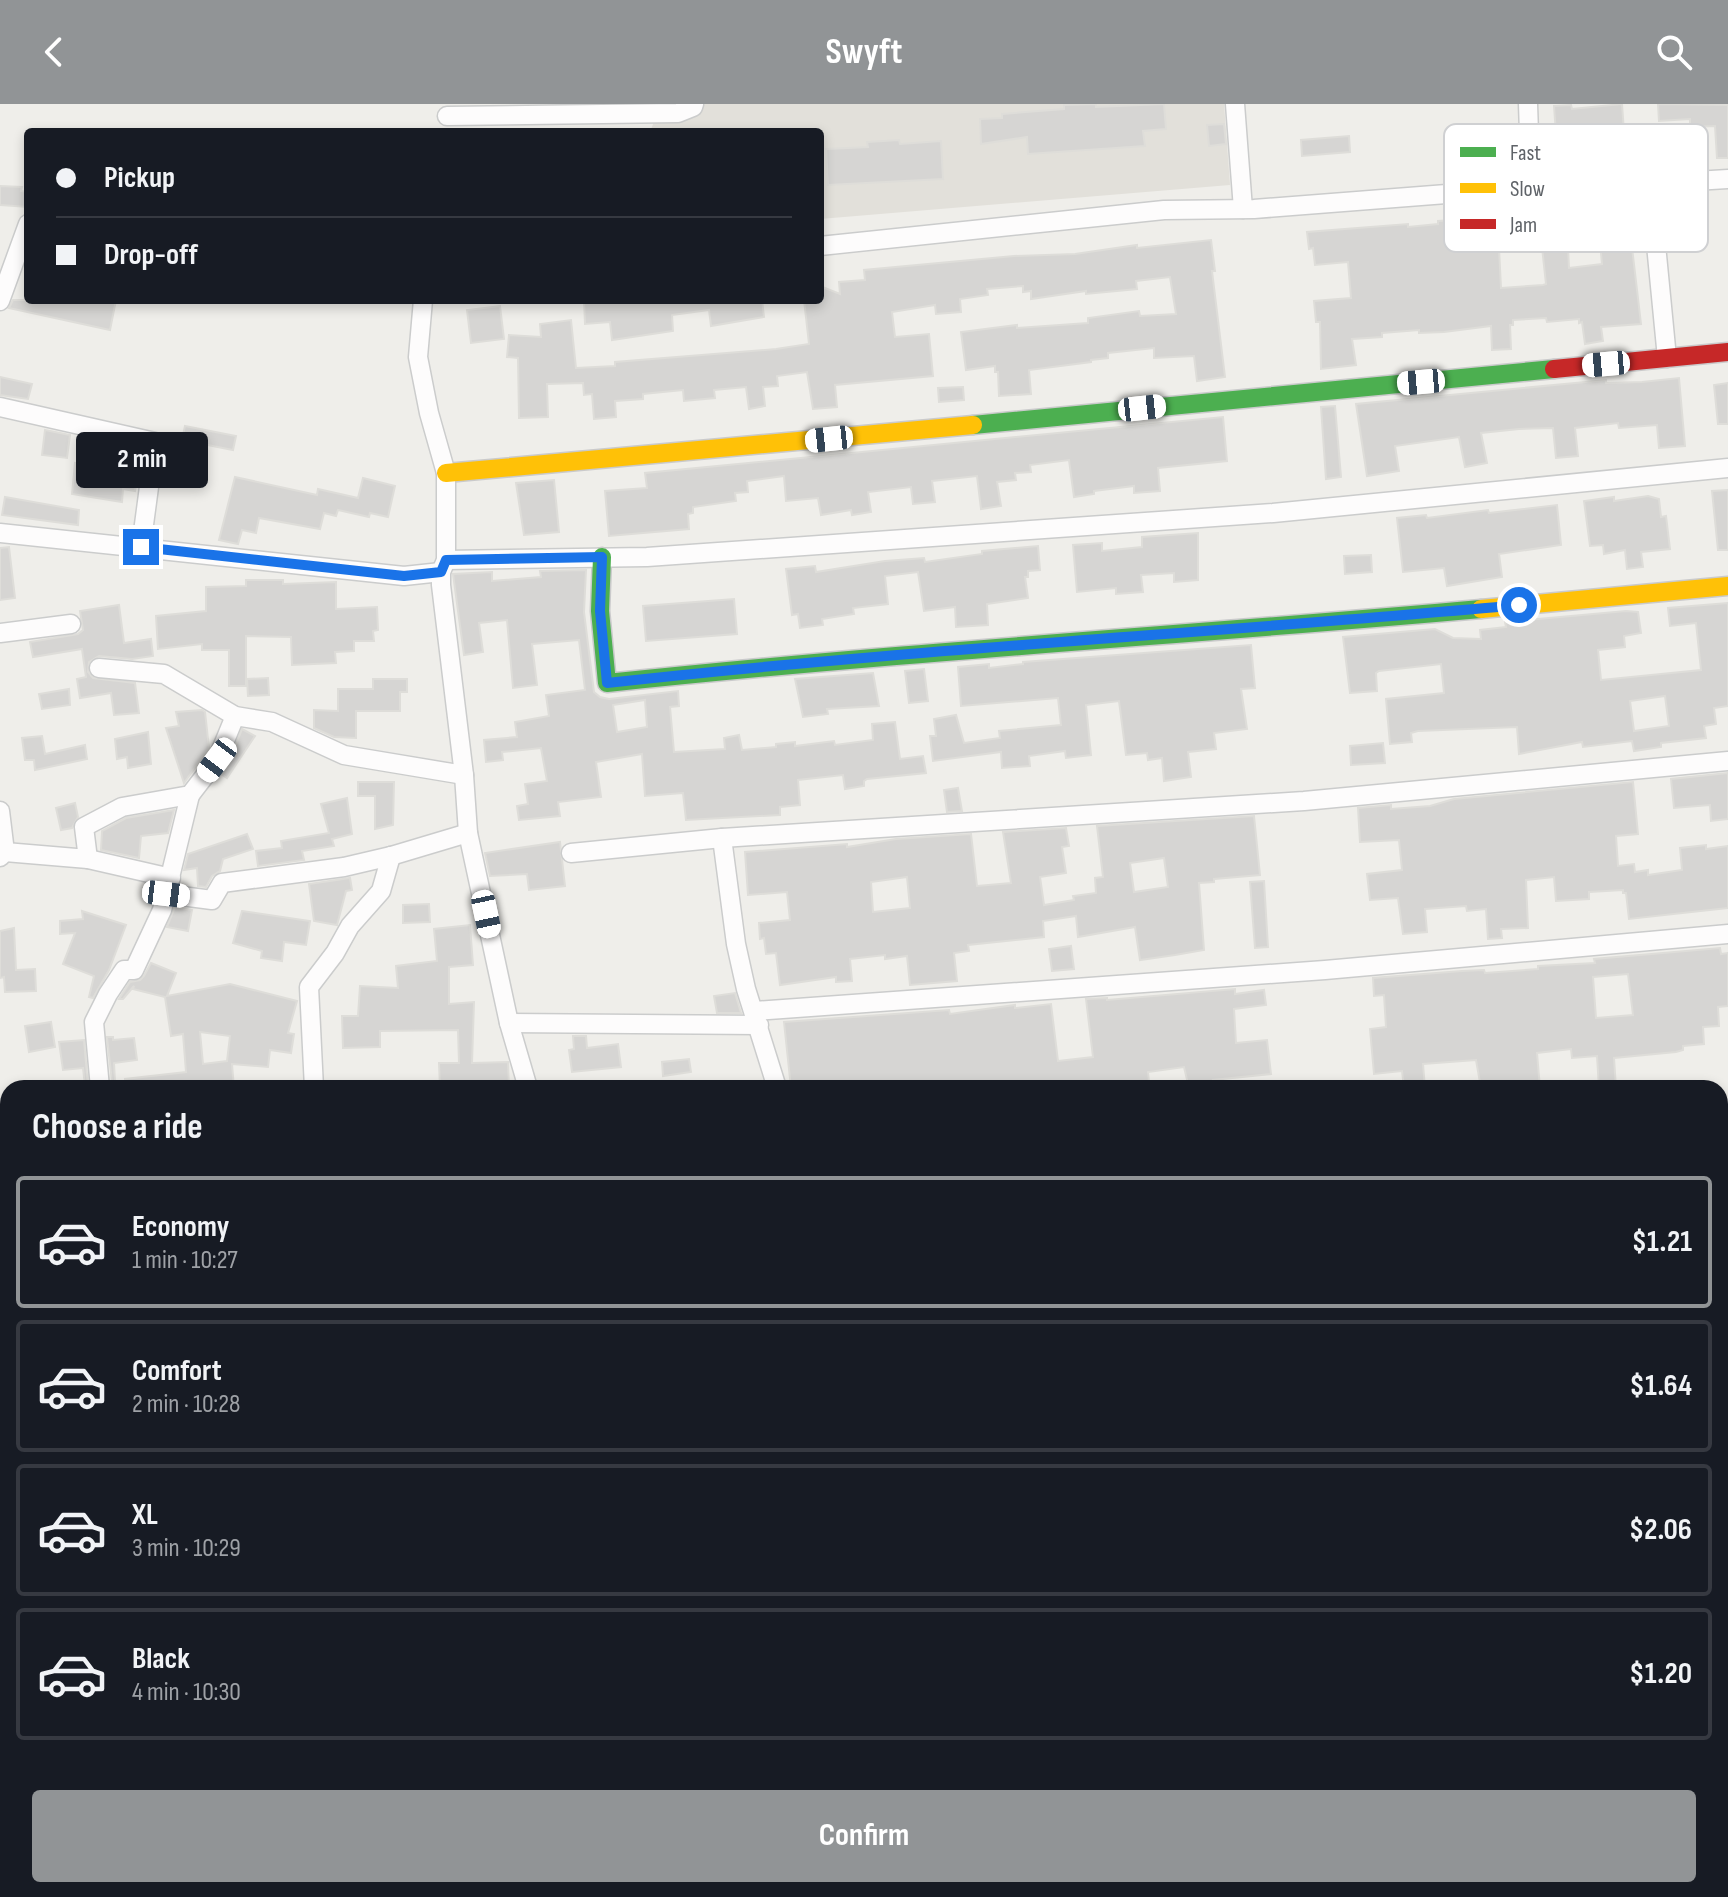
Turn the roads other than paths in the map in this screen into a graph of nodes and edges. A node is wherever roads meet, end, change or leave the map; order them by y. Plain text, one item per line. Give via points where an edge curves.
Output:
1 (694, 104) edge
2 (1235, 104) edge
3 (1528, 104) edge
4 (447, 117) edge
5 (1529, 124) edge
6 (1728, 179) edge
7 (1708, 180) edge
8 (1444, 194) edge
9 (1243, 209) junction
10 (24, 235) edge
11 (824, 246) edge
12 (1657, 252) edge
13 (0, 301) edge
14 (423, 304) edge
15 (1728, 352) edge
16 (1667, 358) junction
17 (0, 407) edge
18 (1728, 468) edge
19 (446, 473) junction
20 (0, 533) edge
21 (141, 547) junction
22 (602, 557) junction
23 (443, 566) junction
24 (1728, 586) edge
25 (71, 624) dead end
26 (0, 633) edge
27 (99, 668) dead end
28 (235, 716) junction
29 (1728, 761) edge
30 (464, 775) junction
31 (190, 795) junction
32 (0, 811) edge
33 (468, 833) junction
34 (722, 838) junction
35 (571, 853) dead end
36 (2, 854) edge
37 (391, 856) junction
38 (88, 859) junction
39 (169, 886) junction
40 (1728, 934) edge
41 (757, 1018) junction
42 (509, 1023) junction
43 (99, 1080) edge
44 (314, 1080) edge
45 (526, 1080) edge
46 (775, 1080) edge

1 - 4 street via 678,113
2 - 9 street
3 - 5 street
6 - 7 street
8 - 9 street
9 - 11 street via 1164,210
10 - 13 street
12 - 16 street
14 - 19 street via 418,357
15 - 16 street
16 - 19 street
17 - 21 street via 155,442
18 - 22 street via 1273,513
19 - 23 street
20 - 21 street
21 - 23 street via 404,576
22 - 23 street
22 - 24 street via 600,611 607,683
23 - 30 street
25 - 26 street
27 - 28 street via 164,674
28 - 30 street via 272,722 344,755
28 - 31 street via 217,760
29 - 34 street via 1304,801
30 - 33 street
31 - 38 street via 122,807 84,827
31 - 39 street
32 - 36 street
33 - 37 street
33 - 42 street
34 - 35 street
34 - 41 street via 736,944
36 - 38 street
37 - 39 street via 222,883 212,900
37 - 44 street via 381,891 309,987
38 - 39 street
39 - 43 street via 134,970 124,970 94,1022
40 - 41 street
41 - 42 street
41 - 46 street
42 - 45 street

